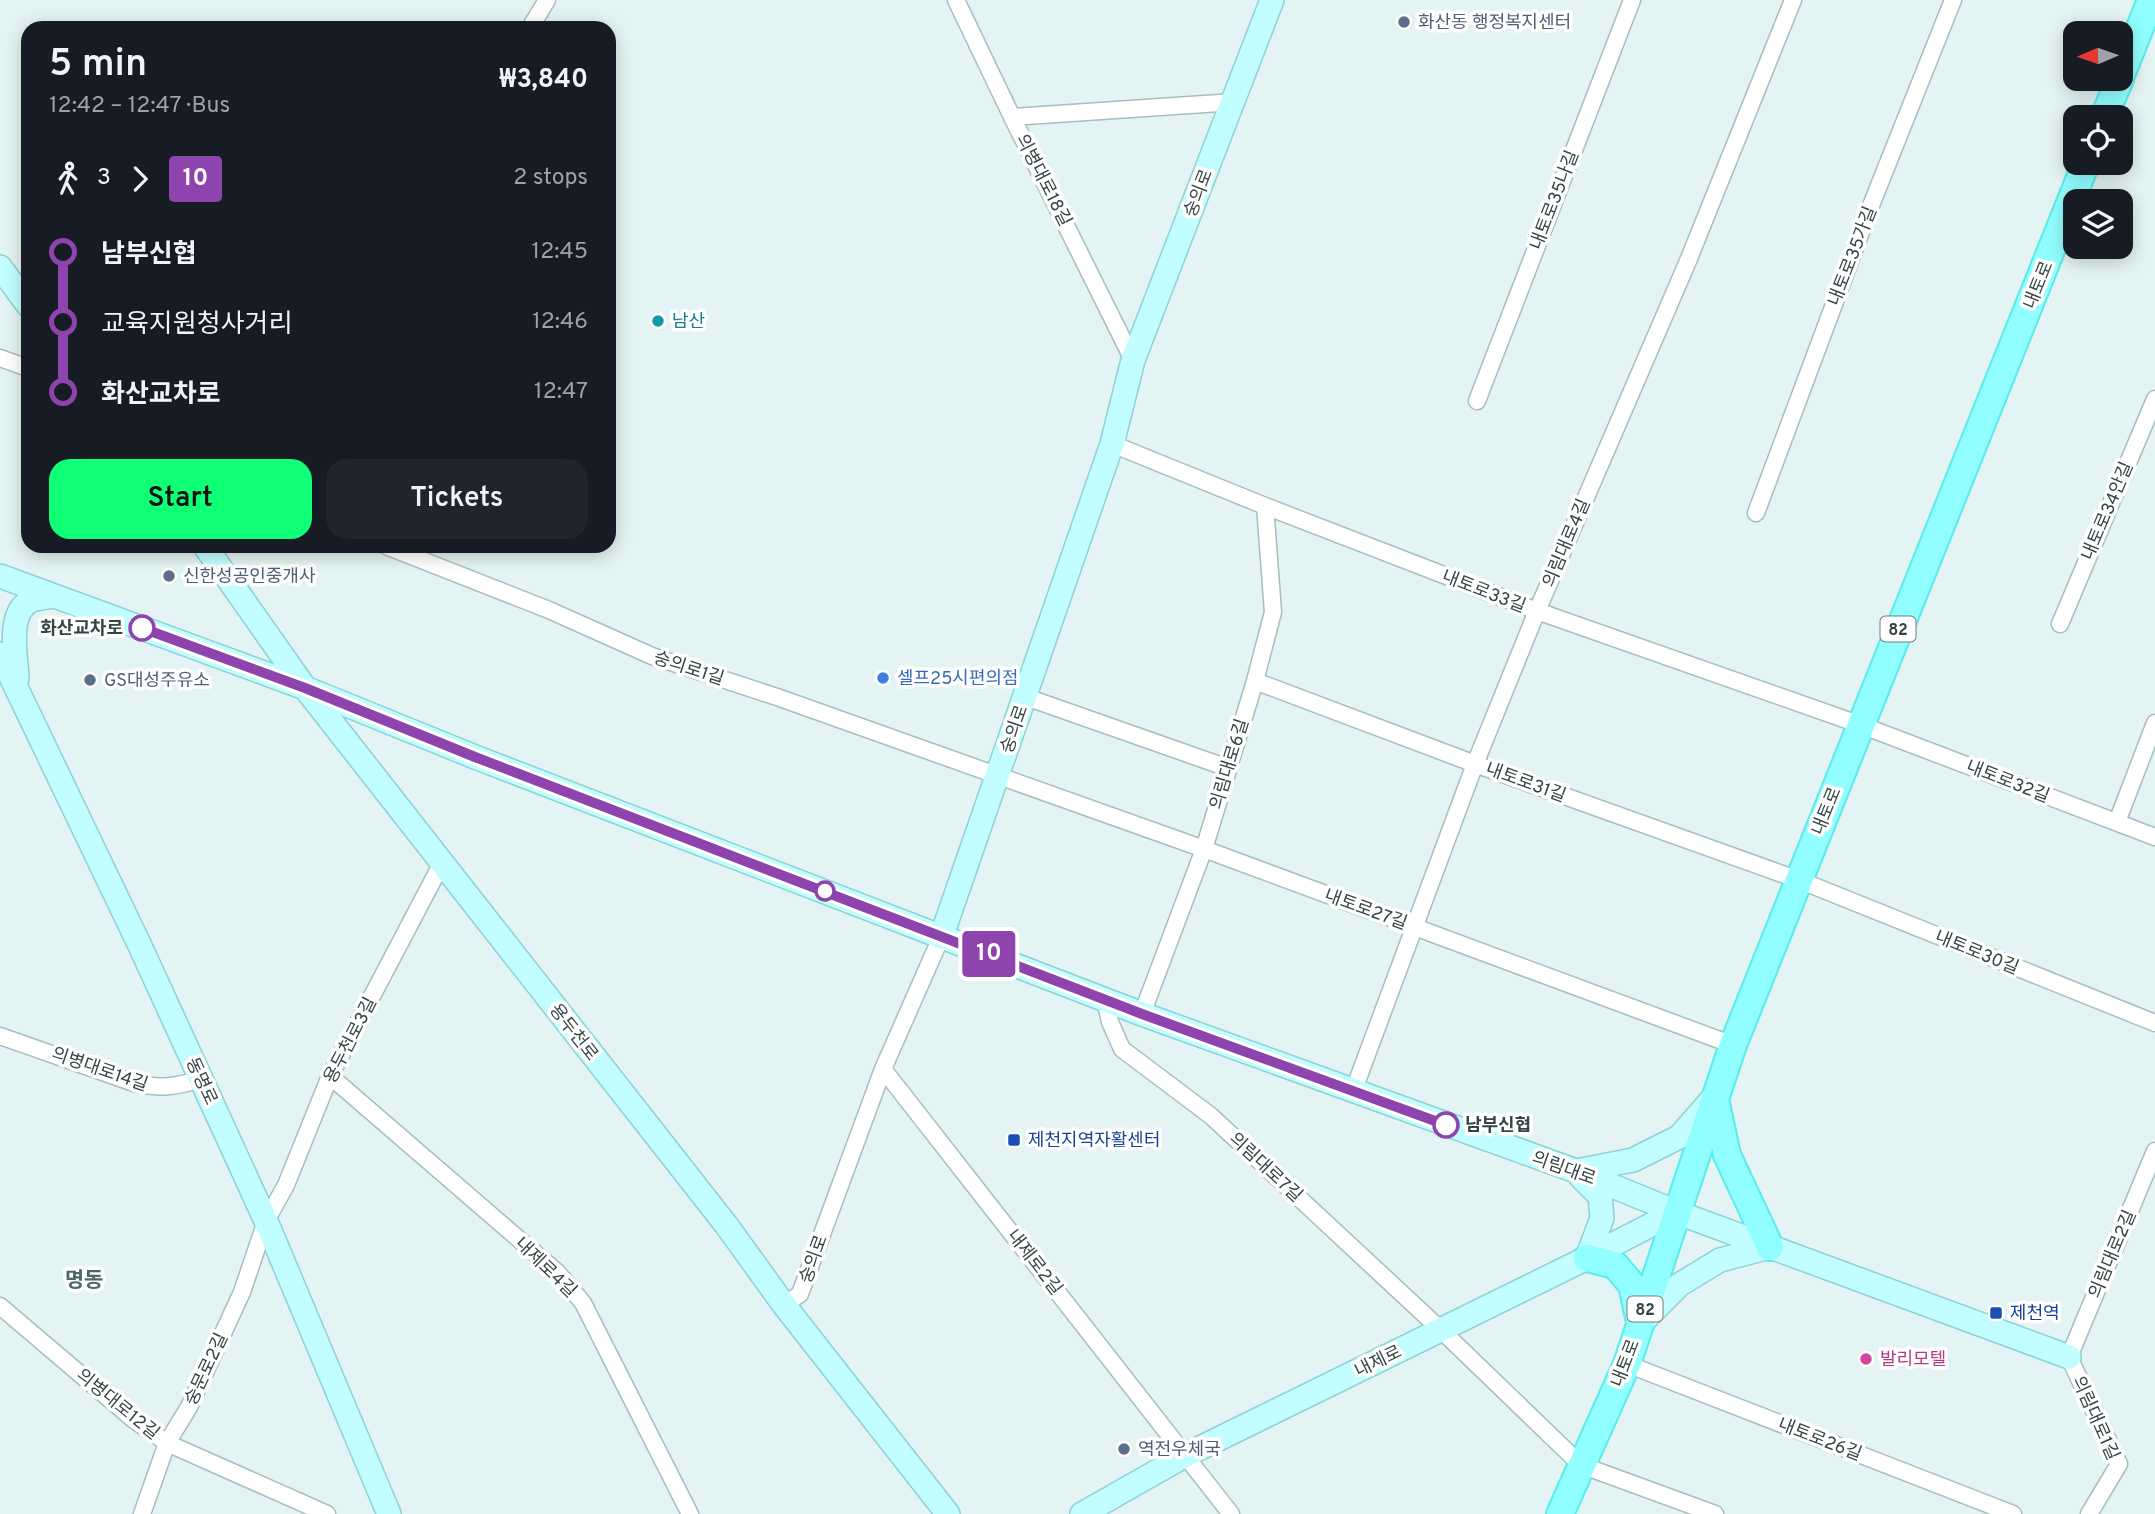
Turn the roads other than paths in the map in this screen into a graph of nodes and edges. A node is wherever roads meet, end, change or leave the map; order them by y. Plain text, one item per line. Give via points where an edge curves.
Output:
1 (547, 0) edge
2 (957, 0) edge
3 (1272, 0) edge
4 (1632, 0) edge
5 (1793, 0) edge
6 (1953, 0) edge
7 (2151, 0) edge
8 (534, 21) edge
9 (2133, 45) edge
10 (1234, 102) junction
11 (1012, 117) junction
12 (2081, 175) edge
13 (0, 267) edge
14 (21, 296) edge
15 (0, 358) edge
16 (1133, 360) junction
17 (21, 366) edge
18 (2155, 399) edge
19 (1477, 401) dead end
20 (1112, 444) junction
21 (1265, 506) junction
22 (1756, 513) dead end
23 (210, 553) edge
24 (404, 553) edge
25 (0, 576) edge
26 (54, 596) junction
27 (1537, 611) junction
28 (2060, 624) dead end
29 (0, 654) edge
30 (1255, 681) junction
31 (305, 688) junction
32 (18, 691) junction
33 (1026, 697) junction
34 (2155, 723) edge
35 (1861, 725) junction
36 (1475, 764) junction
37 (1227, 768) junction
38 (998, 777) junction
39 (2117, 822) junction
40 (2155, 837) edge
41 (1203, 849) junction
42 (442, 863) junction
43 (1799, 880) junction
44 (1415, 927) junction
45 (943, 935) junction
46 (1105, 999) junction
47 (1142, 1014) junction
48 (2155, 1024) edge
49 (0, 1036) edge
50 (1732, 1045) junction
51 (883, 1069) junction
52 (330, 1076) junction
53 (201, 1079) junction
54 (1353, 1092) junction
55 (1714, 1097) junction
56 (2155, 1151) edge
57 (1576, 1171) junction
58 (1676, 1212) junction
59 (266, 1221) junction
60 (1770, 1247) junction
61 (1587, 1258) junction
62 (784, 1305) junction
63 (0, 1306) edge
64 (1640, 1324) junction
65 (1441, 1330) junction
66 (2069, 1357) junction
67 (1627, 1364) junction
68 (167, 1444) junction
69 (1186, 1455) junction
70 (1581, 1465) junction
71 (142, 1514) edge
72 (327, 1514) edge
73 (389, 1514) edge
74 (690, 1514) edge
75 (948, 1514) edge
76 (1082, 1514) edge
77 (1231, 1514) edge
78 (1560, 1514) edge
79 (1715, 1514) edge
80 (2013, 1514) edge
81 (2089, 1514) edge

1 - 8 street
2 - 11 street, 의병대로18길
3 - 10 street, 숭의로
4 - 19 street, 내토로35나길
5 - 27 street, 의림대로4길 via 1688,261
6 - 22 street, 내토로35가길
7 - 9 main road
10 - 11 street
10 - 16 street, 숭의로
11 - 16 street, 의병대로18길
12 - 35 main road, 내토로 / 82
13 - 14 street
15 - 17 street
16 - 20 street, 숭의로
18 - 28 street, 내토로34안길
20 - 21 street, 내토로33길
20 - 33 street, 숭의로
21 - 27 street, 내토로33길
21 - 30 street, 의림대로6길 via 1273,612
23 - 31 street, 용두천로
24 - 38 street, 숭의로1길 via 652,656
25 - 26 street, 의림대로
26 - 31 street, 의림대로
26 - 32 street via 27,603 18,617
27 - 35 street, 내토로33길
27 - 36 street, 의림대로4길
29 - 32 street, 동명로
30 - 36 street, 내토로31길
30 - 37 street, 의림대로6길
31 - 42 street, 용두천로
31 - 45 street, 의림대로
32 - 53 street, 동명로
33 - 37 street
33 - 38 street, 숭의로
34 - 39 street
35 - 39 street, 내토로32길
35 - 43 main road, 내토로 / 82
36 - 43 street, 내토로31길
36 - 44 street, 의림대로4길
37 - 41 street, 의림대로6길
38 - 41 street, 내토로27길
38 - 45 street, 숭의로
39 - 40 street, 내토로32길
41 - 44 street, 내토로27길
41 - 47 street, 의림대로6길
42 - 52 street, 용두천로3길
42 - 62 street, 용두천로
43 - 48 street, 내토로30길
43 - 50 main road, 내토로 / 82
44 - 50 street, 내토로27길
44 - 54 street, 의림대로4길
45 - 46 street, 의림대로
45 - 51 street, 숭의로
46 - 47 street, 의림대로
46 - 65 street, 의림대로7길 via 1122,1049 1211,1116
47 - 54 street, 의림대로
49 - 53 street, 의병대로14길 via 157,1088
50 - 55 main road, 내토로 / 82
51 - 62 street, 숭의로 via 800,1294
51 - 69 street, 내제로2길
52 - 59 street, 용두천로3길 via 286,1185
52 - 74 street, 내제로4길 via 558,1273 579,1297
53 - 59 street, 동명로
54 - 57 street, 의림대로
55 - 57 street via 1679,1137 1633,1160
55 - 58 main road, 내토로 / 82
55 - 60 main road via 1727,1155
56 - 66 street, 의림대로2길
57 - 58 street, 의림대로
57 - 61 street via 1600,1196 1602,1218
58 - 60 street, 의림대로
58 - 61 street, 내제로
58 - 64 main road, 내토로 / 82
59 - 68 street, 숭문로2길 via 242,1292
59 - 73 street, 동명로
60 - 64 street via 1720,1261 1679,1285
60 - 66 street, 의림대로
61 - 64 main road via 1615,1265 1632,1285
61 - 65 street, 내제로
62 - 75 street, 용두천로
63 - 68 street, 의병대로12길
64 - 67 main road, 내토로 / 82
65 - 69 street, 내제로
65 - 70 street
66 - 81 street, 의림대로1길 via 2119,1464
67 - 70 main road, 내토로 / 82
67 - 80 street, 내토로26길
68 - 71 street, 숭문로2길
68 - 72 street, 의병대로12길
69 - 76 street, 내제로
69 - 77 street, 내제로2길
70 - 78 main road, 내토로 / 82
70 - 79 street

